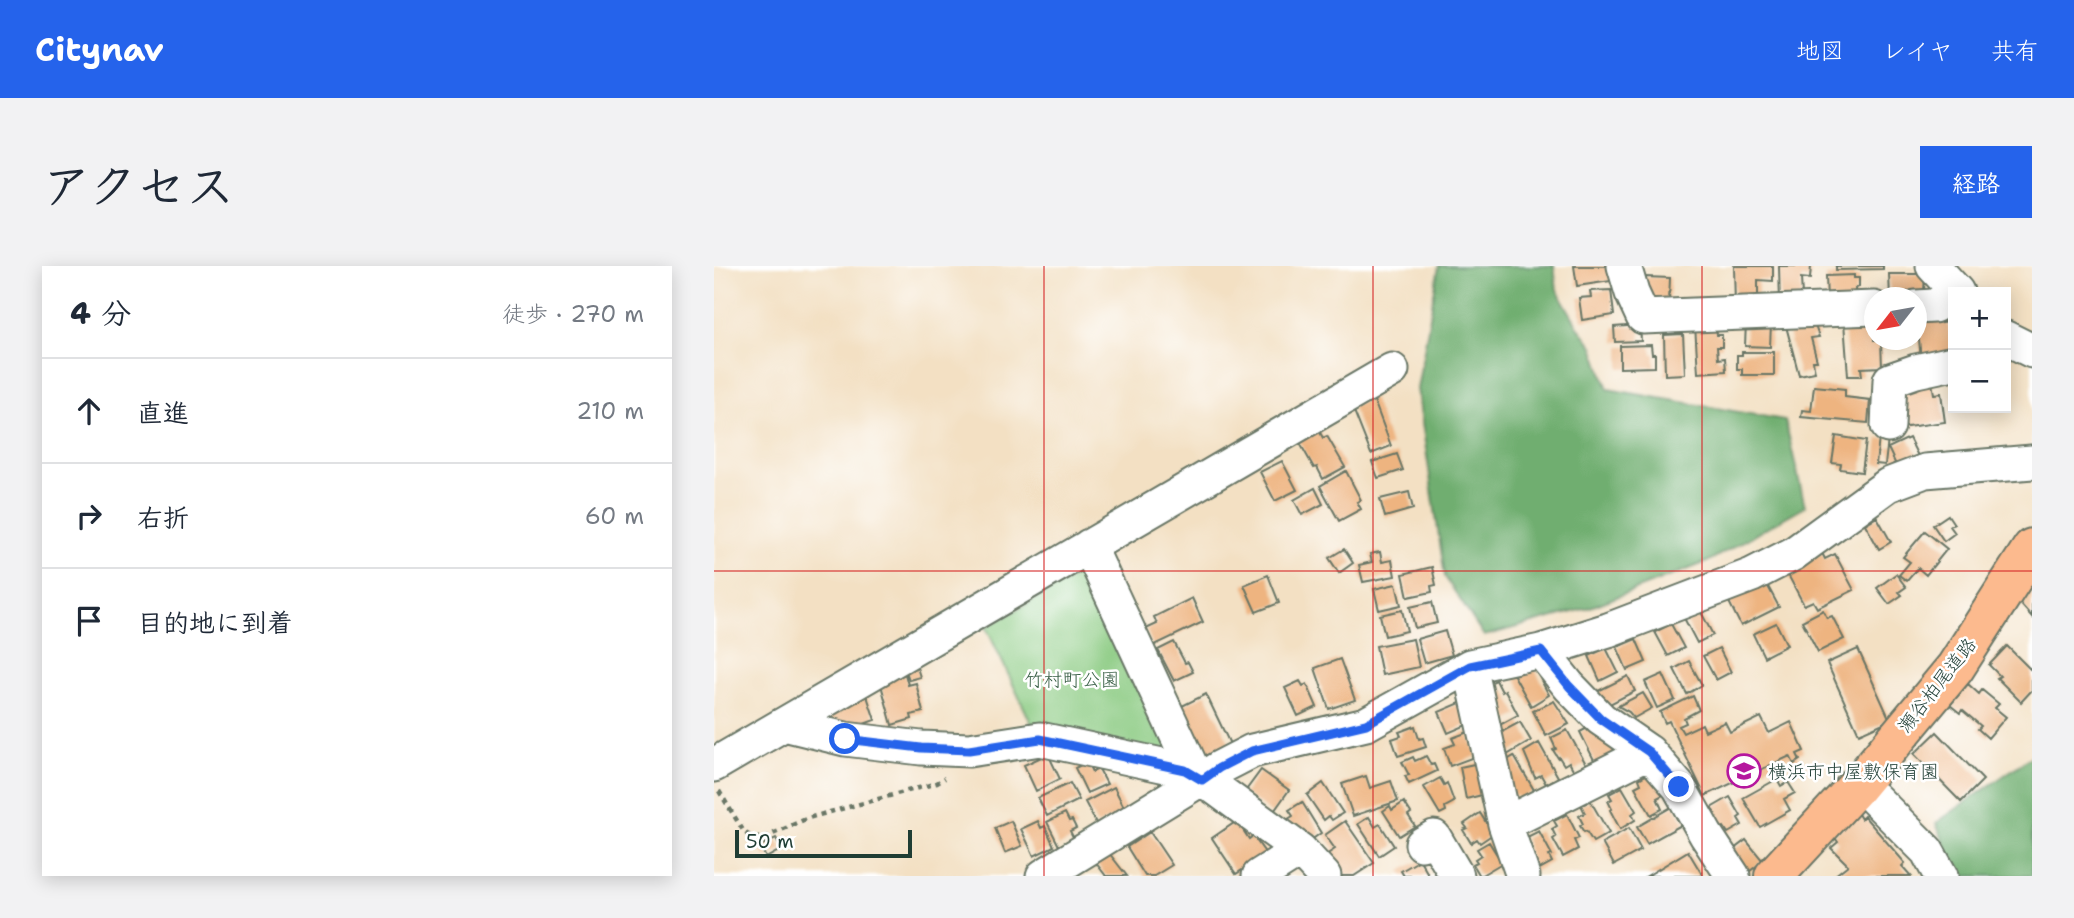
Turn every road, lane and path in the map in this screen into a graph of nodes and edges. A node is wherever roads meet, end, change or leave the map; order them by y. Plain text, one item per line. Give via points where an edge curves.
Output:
1 (1623, 266) edge
2 (1933, 266) edge
3 (1950, 287) edge
4 (1948, 297) edge
5 (1927, 306) edge
6 (1864, 308) edge
7 (2011, 340) edge
8 (2032, 351) edge
9 (1948, 364) edge
10 (1392, 370) dead end
11 (1888, 426) dead end
12 (2032, 462) edge
13 (1089, 545) junction
14 (2032, 548) edge
15 (1541, 651) junction
16 (1470, 666) junction
17 (784, 724) junction
18 (959, 750) junction
19 (1649, 752) junction
20 (714, 765) edge
21 (1202, 780) junction
22 (714, 782) edge
23 (1857, 786) junction
24 (1504, 824) junction
25 (1435, 837) dead end
26 (1300, 850) junction
27 (1043, 876) edge
28 (1259, 876) edge
29 (1324, 876) edge
30 (1457, 876) edge
31 (1524, 876) edge
32 (1733, 876) edge
33 (1774, 876) edge
34 (1941, 876) edge

1 - 6 street via 1643,317
2 - 3 street
4 - 5 street
7 - 8 street
9 - 11 street via 1890,380
10 - 13 street
12 - 15 street via 1925,471 1900,480 1793,554 1752,575
13 - 17 street
13 - 21 street via 1191,766
14 - 23 main road, 瀬谷柏尾道路 via 1955,668
15 - 16 street
15 - 19 street via 1601,719
16 - 21 street via 1366,724 1252,751
16 - 24 street
17 - 18 street via 845,739
17 - 20 street
18 - 21 street via 1040,739 1185,770
18 - 22 path via 956,765 937,783 808,818 766,837 753,838 744,832
19 - 24 street
19 - 32 street via 1679,787
21 - 26 street
21 - 27 street
23 - 33 main road, 瀬谷柏尾道路
23 - 34 street via 1927,851
24 - 31 street
25 - 30 street
26 - 28 street
26 - 29 street

